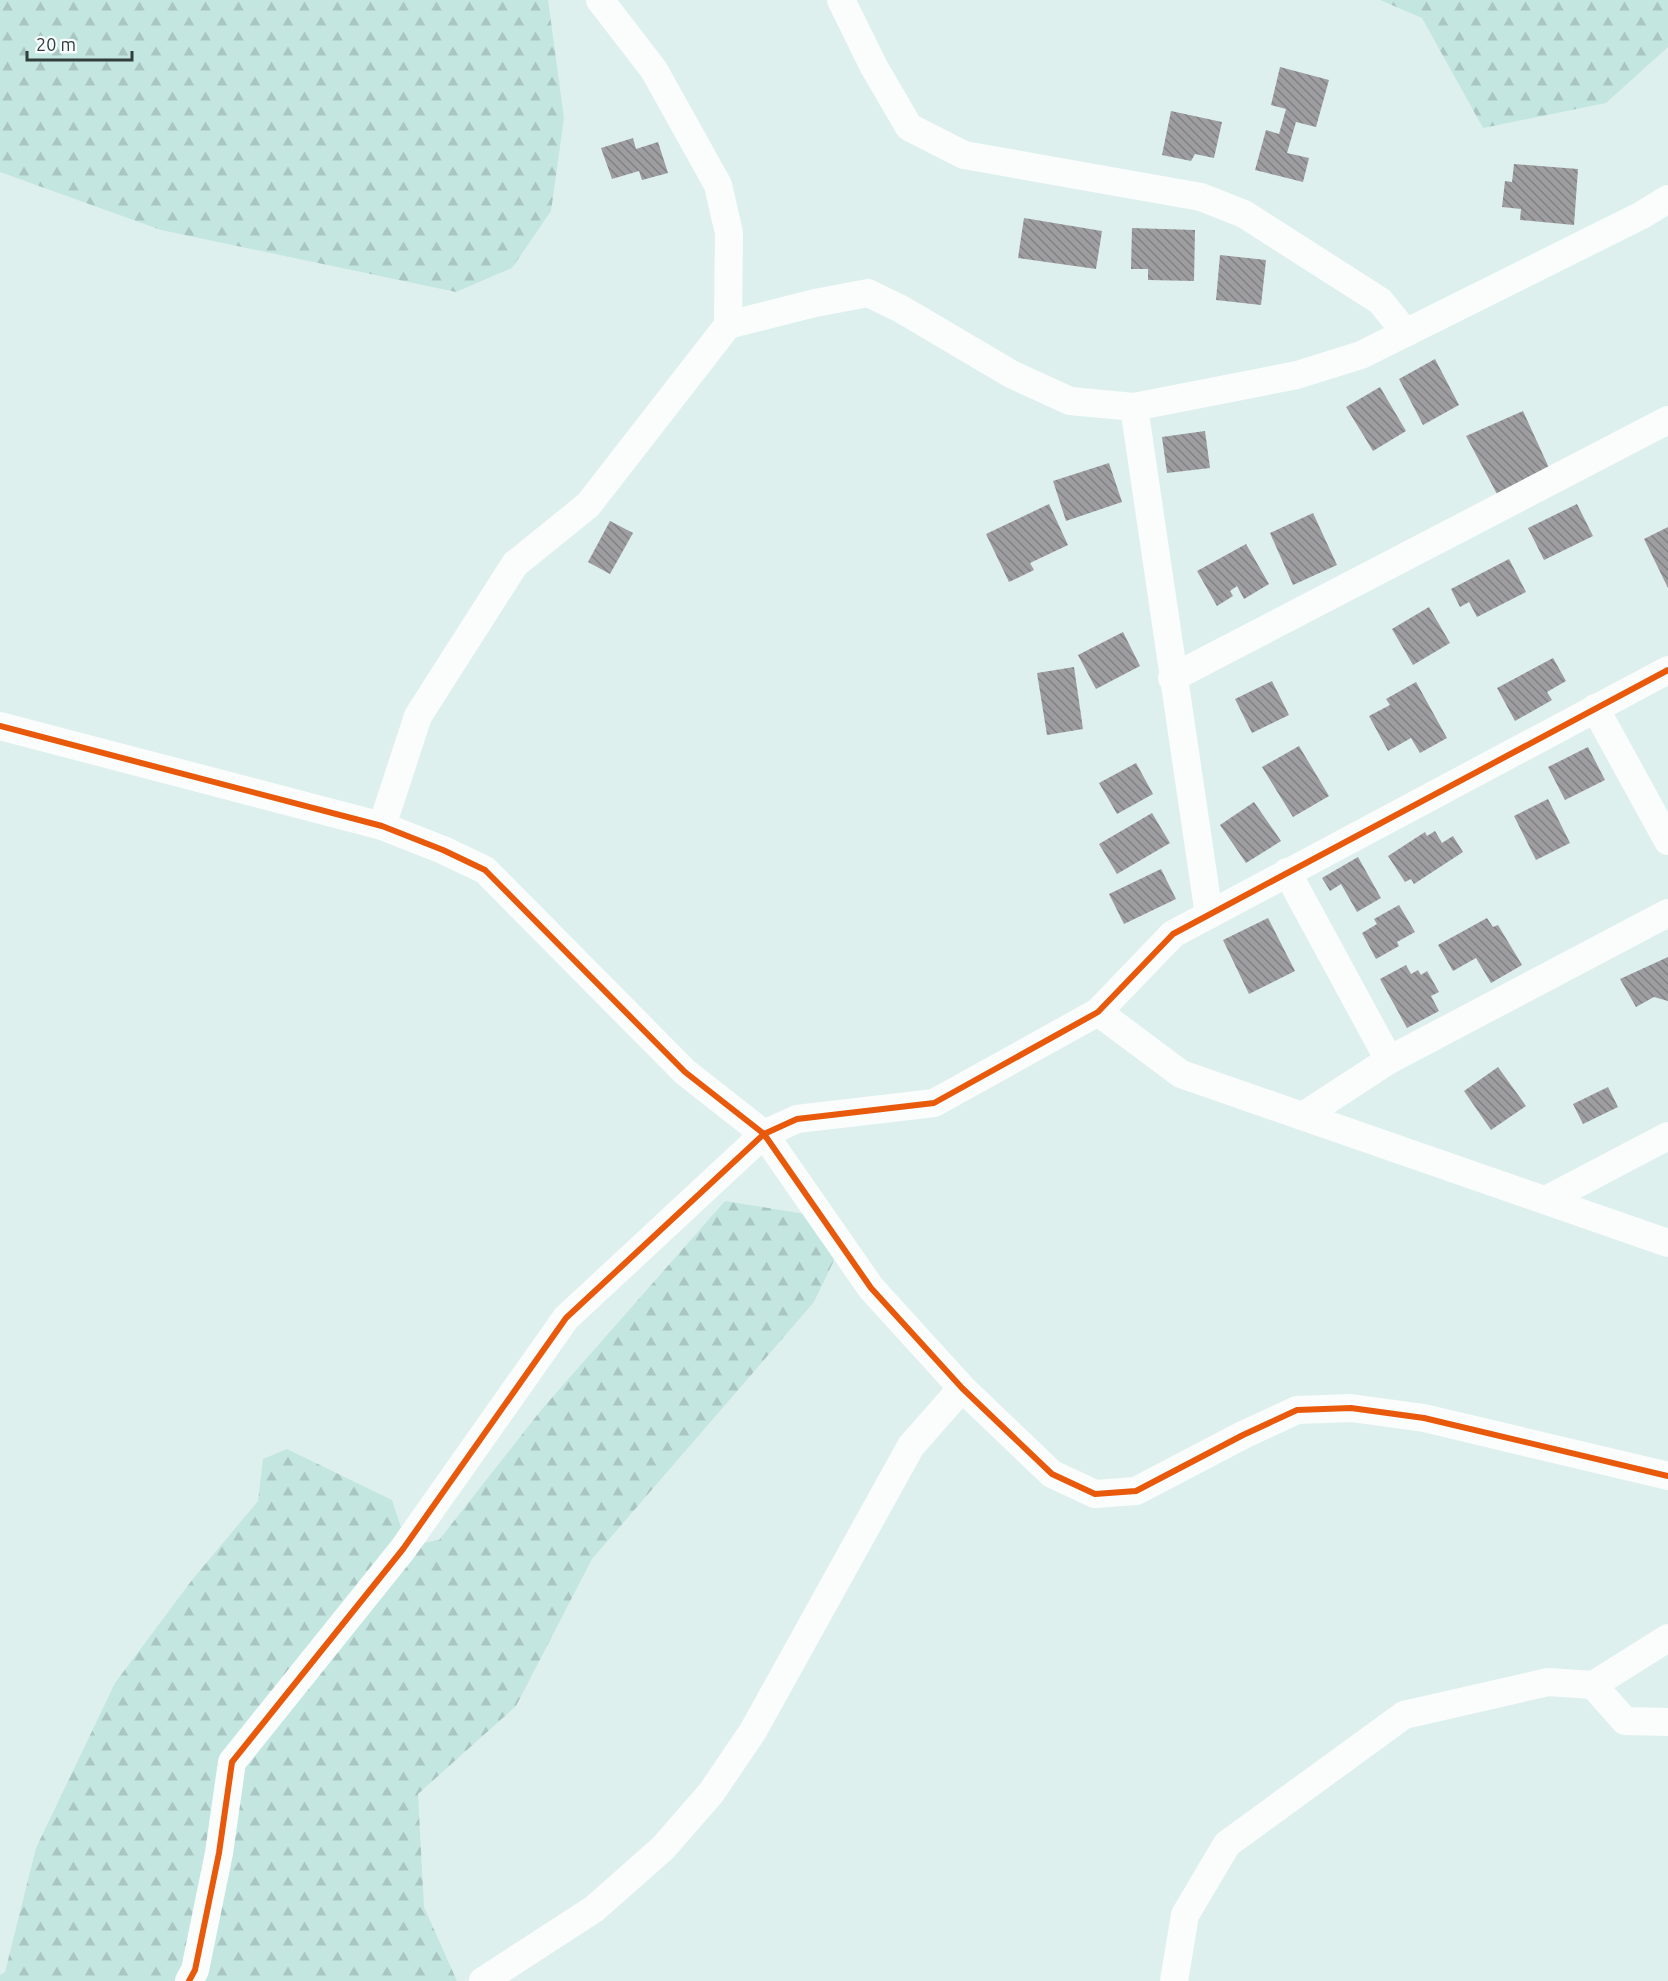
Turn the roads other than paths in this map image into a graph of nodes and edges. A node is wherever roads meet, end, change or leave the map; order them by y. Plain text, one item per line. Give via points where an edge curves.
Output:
1 (600, 0) edge
2 (841, 0) edge
3 (1668, 200) edge
4 (728, 325) junction
5 (1406, 333) junction
6 (1134, 407) junction
7 (1668, 420) edge
8 (1668, 670) edge
9 (1172, 678) junction
10 (1595, 708) junction
11 (0, 726) edge
12 (382, 826) junction
13 (1668, 841) edge
14 (1287, 872) junction
15 (1668, 913) edge
16 (1209, 915) junction
17 (1098, 1012) junction
18 (1389, 1060) junction
19 (1303, 1116) junction
20 (764, 1134) junction
21 (1668, 1136) edge
22 (1548, 1199) junction
23 (1668, 1243) edge
24 (962, 1388) junction
25 (1668, 1476) edge
26 (1668, 1638) edge
27 (1593, 1685) junction
28 (1668, 1722) edge
29 (189, 1981) edge
30 (483, 1981) edge
31 (1174, 1981) edge

1 - 4 street via 654,70 718,185 729,233
2 - 5 street via 909,127 964,155 1201,197 1244,214 1380,302
3 - 5 street
4 - 6 street via 867,293 1011,374 1070,401
4 - 12 street via 588,506 515,564 418,716
5 - 6 street via 1361,355 1297,375
6 - 9 street
7 - 9 street
8 - 10 street
9 - 16 street
10 - 13 street
10 - 14 street
11 - 12 street
12 - 20 street via 485,870 685,1072
14 - 16 street
14 - 18 street
15 - 18 street
16 - 17 street via 1173,934
17 - 19 street via 1181,1074
17 - 20 street via 934,1103 797,1119
18 - 19 street
19 - 22 street
20 - 24 street via 871,1288
20 - 29 street via 566,1318 403,1549 232,1762 219,1853 195,1970
21 - 22 street
22 - 23 street
24 - 25 street via 1052,1474 1095,1494 1136,1491 1297,1410 1351,1408 1424,1418
24 - 30 street via 911,1446 753,1731 711,1793 663,1848 594,1909
26 - 27 street
27 - 28 street via 1625,1720
27 - 31 street via 1548,1682 1404,1715 1227,1844 1185,1915

